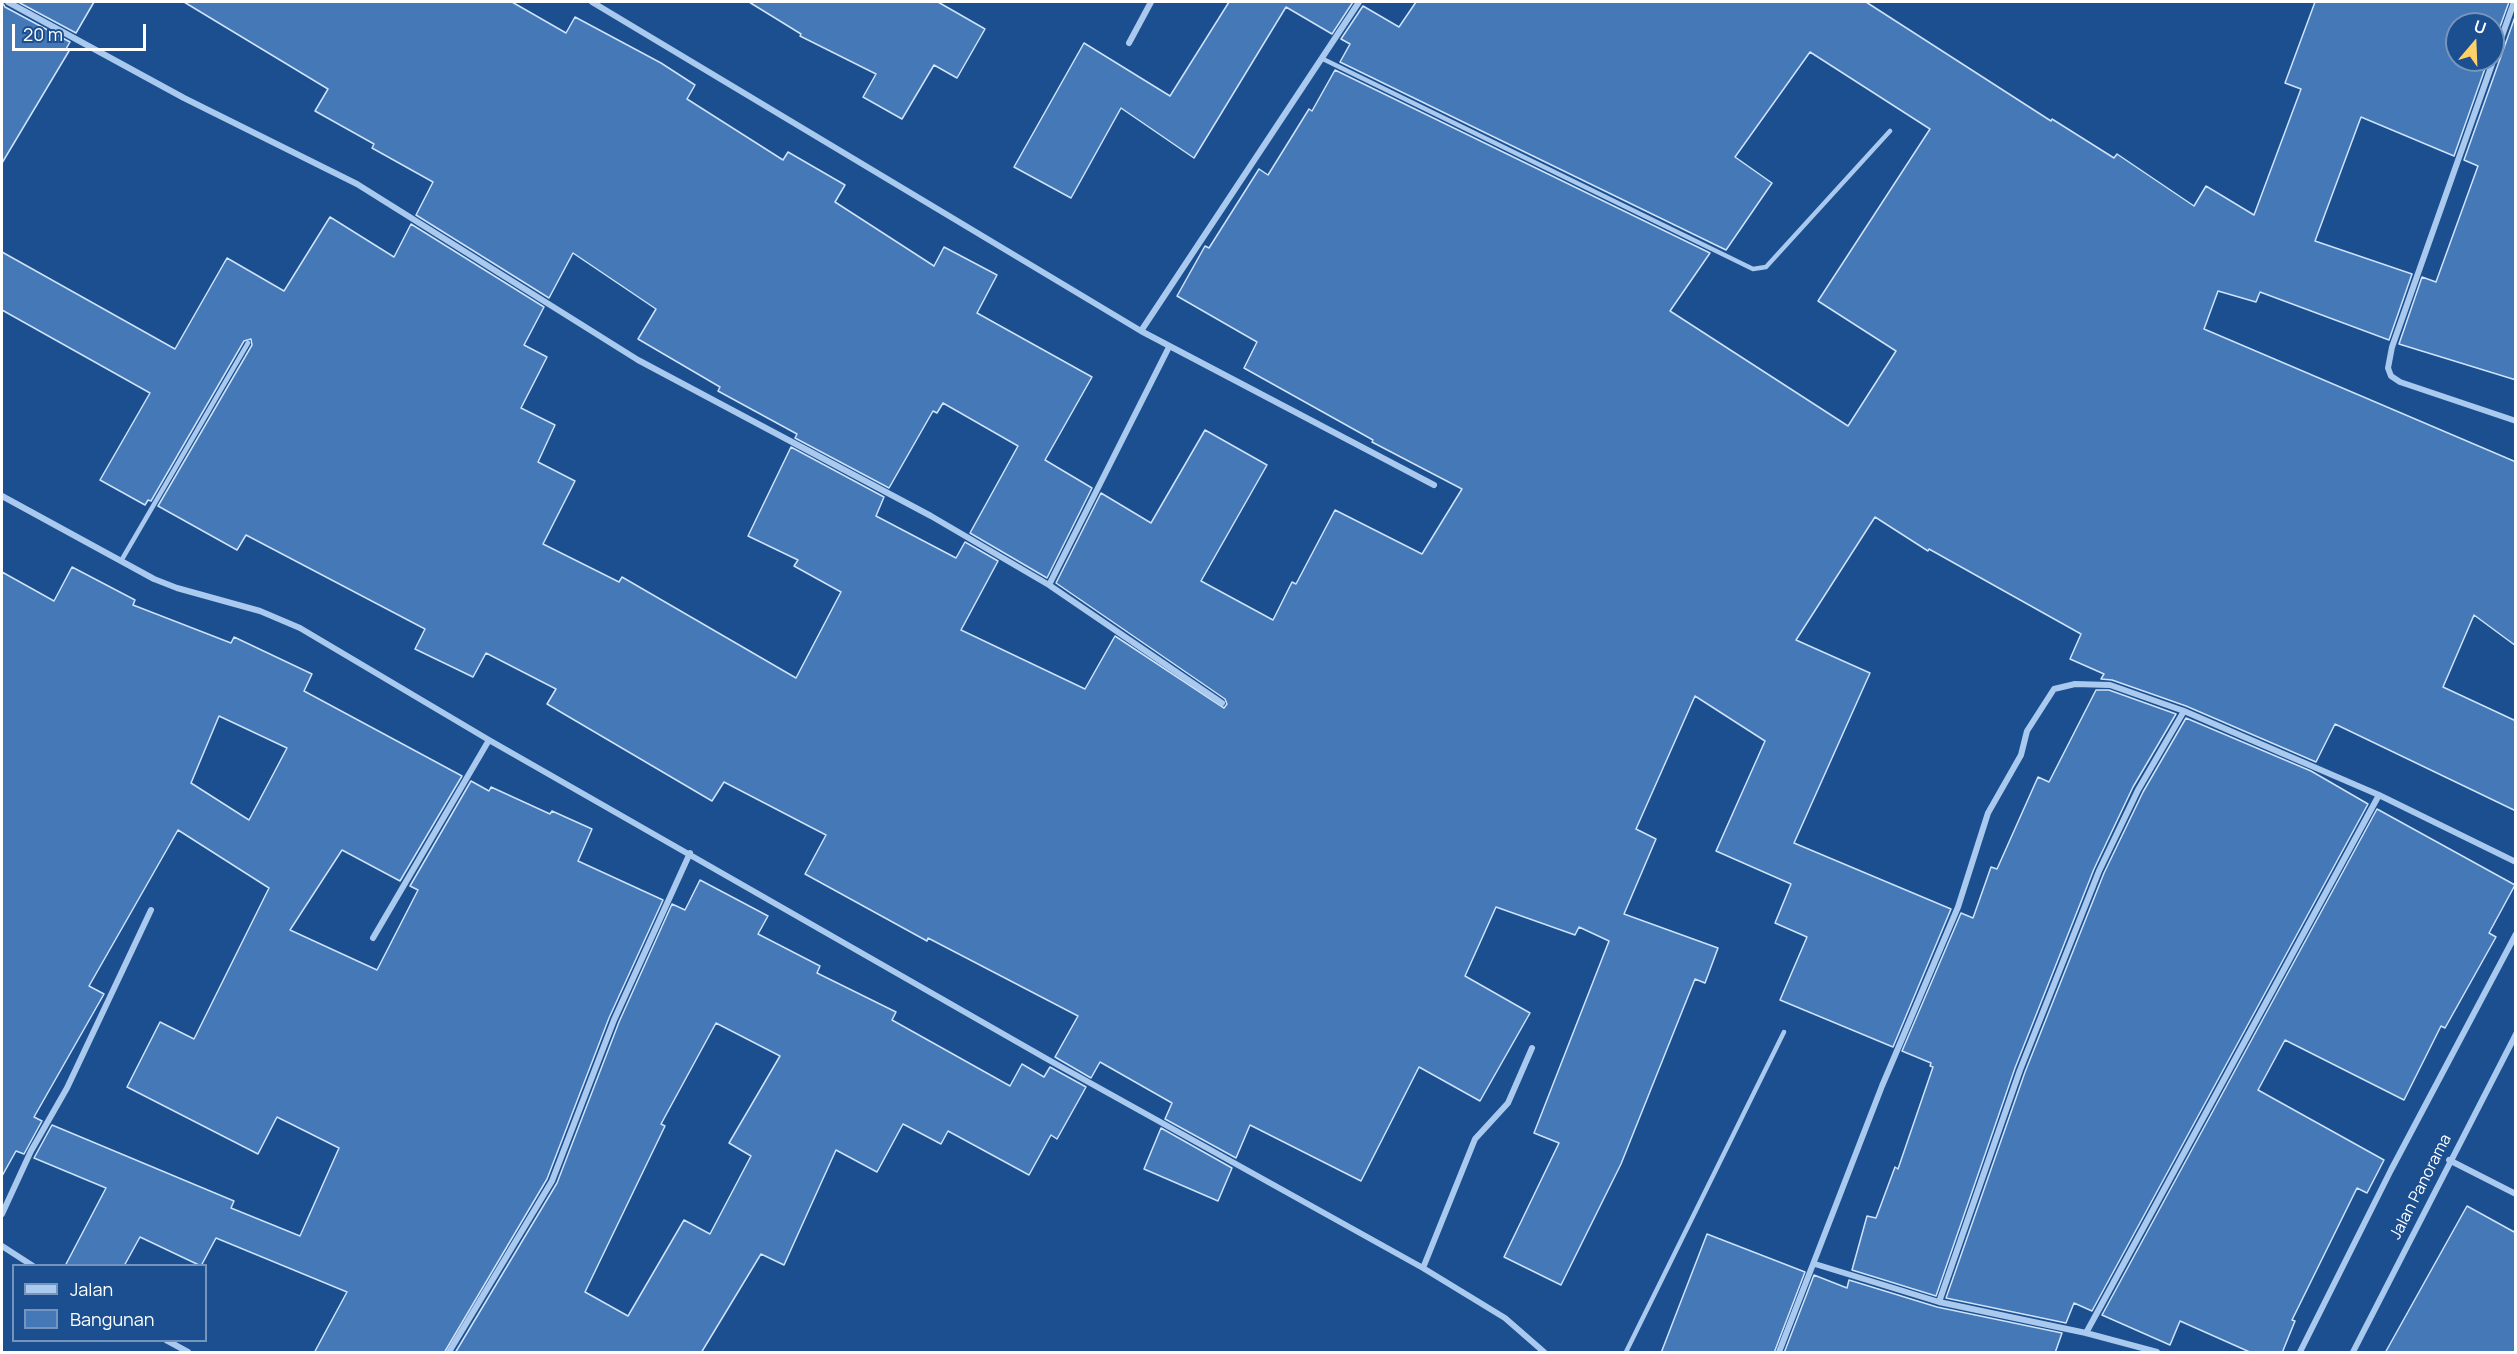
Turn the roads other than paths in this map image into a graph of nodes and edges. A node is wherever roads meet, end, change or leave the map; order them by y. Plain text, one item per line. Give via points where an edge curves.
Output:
1 (8, 2) edge
2 (592, 2) edge
3 (1151, 2) edge
4 (1359, 2) edge
5 (2514, 2) edge
6 (1129, 43) dead end
7 (1323, 59) junction
8 (1890, 131) dead end
9 (1142, 331) junction
10 (248, 343) dead end
11 (1169, 347) junction
12 (2516, 421) edge
13 (1434, 485) dead end
14 (2, 496) edge
15 (121, 561) junction
16 (1049, 585) junction
17 (1222, 703) dead end
18 (2184, 711) junction
19 (489, 740) junction
20 (2379, 795) junction
21 (690, 853) junction
22 (2516, 862) edge
23 (151, 910) dead end
24 (2516, 934) edge
25 (373, 938) dead end
26 (1784, 1032) dead end
27 (2516, 1034) edge
28 (1532, 1048) dead end
29 (2449, 1160) junction
30 (2516, 1194) edge
31 (2, 1214) edge
32 (2, 1246) edge
33 (30, 1264) edge
34 (1815, 1264) junction
35 (1423, 1268) junction
36 (1939, 1302) junction
37 (2086, 1334) junction
38 (168, 1342) edge
39 (188, 1353) edge
40 (449, 1353) edge
41 (1544, 1353) edge
42 (1626, 1353) edge
43 (1779, 1353) edge
44 (2157, 1353) edge
45 (2300, 1353) edge
46 (2353, 1353) edge

1 - 16 street via 184,98 357,184 638,360 931,516
2 - 9 street
3 - 6 street
4 - 7 street
5 - 12 street via 2392,347 2388,368 2400,382
7 - 8 lane via 1753,269 1766,267
7 - 9 street
9 - 11 street
10 - 15 lane
11 - 13 street
11 - 16 street
14 - 15 street
15 - 19 street via 177,588 280,618
16 - 17 street
18 - 20 street
18 - 34 street via 2110,685 2075,684 2054,689 2038,711 2027,731 2021,755 1988,813 1958,907 1882,1086
18 - 36 street via 2138,790 2099,872 2020,1070
19 - 21 street
19 - 25 street
20 - 22 street
20 - 37 street
21 - 35 street via 1047,1059
21 - 40 street via 614,1020 552,1181
23 - 31 street via 67,1089 31,1151
24 - 45 street
26 - 42 lane
27 - 29 street, Jalan Panorama
28 - 35 street via 1508,1103 1475,1139
29 - 30 street
29 - 46 street, Jalan Panorama
32 - 33 street
34 - 36 street
34 - 43 street
35 - 41 street via 1505,1318
36 - 37 street
37 - 44 street
38 - 39 street

